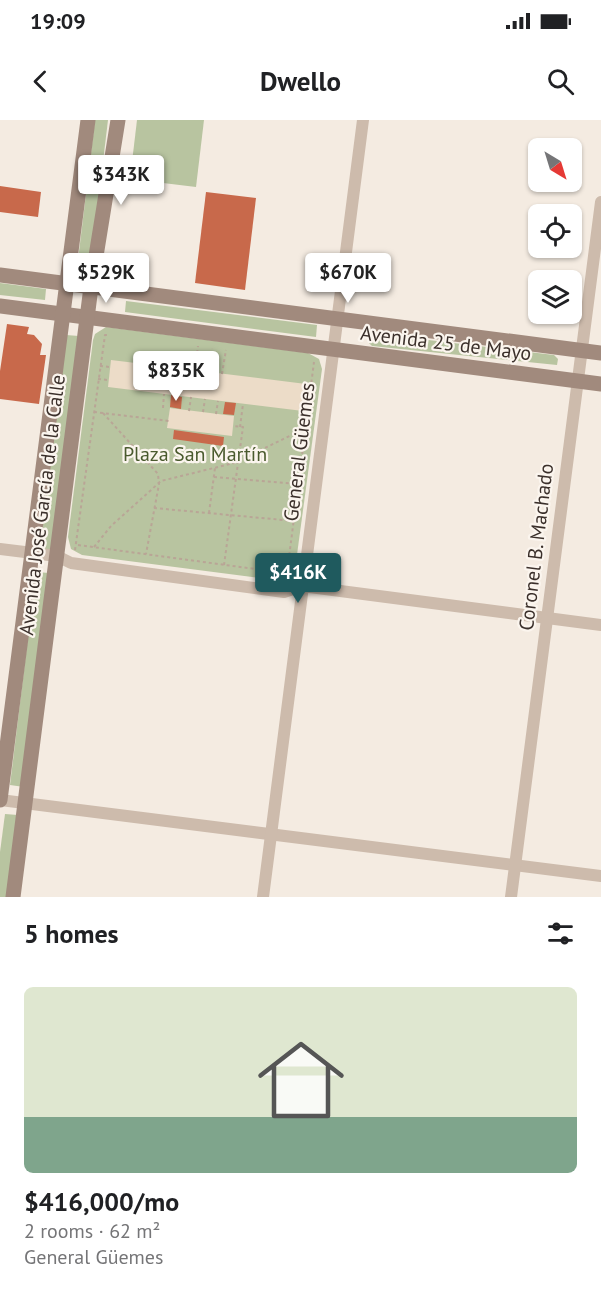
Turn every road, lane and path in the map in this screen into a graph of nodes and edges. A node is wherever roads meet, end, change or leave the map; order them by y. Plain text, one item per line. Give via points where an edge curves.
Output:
1 (88, 120) edge
2 (118, 120) edge
3 (363, 120) edge
4 (601, 202) edge
5 (0, 275) edge
6 (66, 284) junction
7 (91, 287) junction
8 (0, 306) edge
9 (63, 314) junction
10 (88, 317) junction
11 (336, 319) junction
12 (117, 336) dead end
13 (212, 348) junction
14 (226, 350) junction
15 (237, 351) dead end
16 (581, 351) junction
17 (601, 353) edge
18 (315, 354) junction
19 (331, 356) junction
20 (100, 366) junction
21 (110, 367) dead end
22 (195, 371) dead end
23 (209, 372) dead end
24 (222, 374) dead end
25 (98, 379) junction
26 (108, 380) dead end
27 (577, 381) junction
28 (601, 384) edge
29 (305, 392) dead end
30 (310, 393) junction
31 (164, 394) dead end
32 (191, 397) dead end
33 (205, 399) dead end
34 (218, 400) dead end
35 (243, 404) dead end
36 (304, 405) dead end
37 (309, 406) junction
38 (162, 408) dead end
39 (189, 411) dead end
40 (94, 412) junction
41 (203, 412) dead end
42 (103, 413) junction
43 (216, 414) dead end
44 (169, 421) dead end
45 (233, 426) dead end
46 (240, 427) junction
47 (306, 428) junction
48 (239, 461) junction
49 (215, 468) junction
50 (214, 477) junction
51 (236, 479) junction
52 (159, 484) junction
53 (298, 484) junction
54 (154, 508) junction
55 (208, 513) junction
56 (231, 515) junction
57 (294, 521) junction
58 (76, 545) junction
59 (94, 547) junction
60 (0, 549) edge
61 (58, 549) junction
62 (34, 554) junction
63 (146, 554) junction
64 (74, 563) junction
65 (224, 565) junction
66 (287, 573) junction
67 (303, 581) junction
68 (284, 592) junction
69 (547, 618) junction
70 (601, 625) edge
71 (0, 800) edge
72 (25, 802) junction
73 (271, 833) junction
74 (515, 865) junction
75 (601, 876) edge
76 (13, 897) edge
77 (262, 897) edge
78 (511, 897) edge

1 - 6 main road, Avenida José García de la Calle
2 - 7 main road, Avenida José García de la Calle
3 - 11 street, General Güemes
4 - 16 street, Coronel B. Machado
5 - 6 main road, Avenida 25 de Mayo
6 - 7 main road, Avenida 25 de Mayo
6 - 9 main road, Avenida José García de la Calle
7 - 10 main road, Avenida José García de la Calle
7 - 11 main road, Avenida 25 de Mayo
8 - 9 main road, Avenida 25 de Mayo
9 - 10 main road, Avenida 25 de Mayo
9 - 62 main road, Avenida José García de la Calle
10 - 18 main road, Avenida 25 de Mayo
10 - 61 main road, Avenida José García de la Calle
11 - 16 main road, Avenida 25 de Mayo
11 - 19 street, General Güemes
12 - 20 path via 105,335
13 - 14 path
13 - 22 path via 198,346
13 - 23 path
14 - 15 path
14 - 24 path
16 - 17 main road, Avenida 25 de Mayo
16 - 27 street, Coronel B. Machado
18 - 19 main road, Avenida 25 de Mayo
18 - 19 path
18 - 30 path
19 - 27 main road, Avenida 25 de Mayo
19 - 67 street, General Güemes
20 - 21 path
20 - 25 path
25 - 26 path
25 - 40 path
27 - 28 main road, Avenida 25 de Mayo
27 - 69 street, Coronel B. Machado
29 - 30 path
30 - 37 path
31 - 38 path
32 - 39 path
33 - 41 path
34 - 43 path
35 - 46 path
36 - 37 path
37 - 47 path
40 - 42 path
40 - 58 path
42 - 44 path
42 - 52 path via 158,474
45 - 46 path
46 - 48 path
47 - 48 path
47 - 53 path
48 - 49 path
48 - 51 path
49 - 50 path
49 - 52 path
50 - 51 path
50 - 55 path
51 - 53 path
51 - 56 path
52 - 54 path
52 - 59 path via 111,526
53 - 57 path
54 - 55 path
54 - 63 path
55 - 56 path
56 - 57 path
56 - 65 path
57 - 66 path
58 - 59 path
58 - 61 path
58 - 64 path
59 - 63 path
60 - 62 street
61 - 62 street
61 - 64 street
61 - 72 main road, Avenida José García de la Calle
62 - 71 main road, Avenida José García de la Calle
63 - 65 path
64 - 68 street
65 - 66 path
66 - 67 path
66 - 68 path
67 - 68 street
67 - 69 street
67 - 73 street, General Güemes
69 - 70 street
69 - 74 street, Coronel B. Machado
71 - 72 street
72 - 73 street
72 - 76 main road, Avenida José García de la Calle
73 - 74 street
73 - 77 street, General Güemes
74 - 75 street
74 - 78 street, Coronel B. Machado

